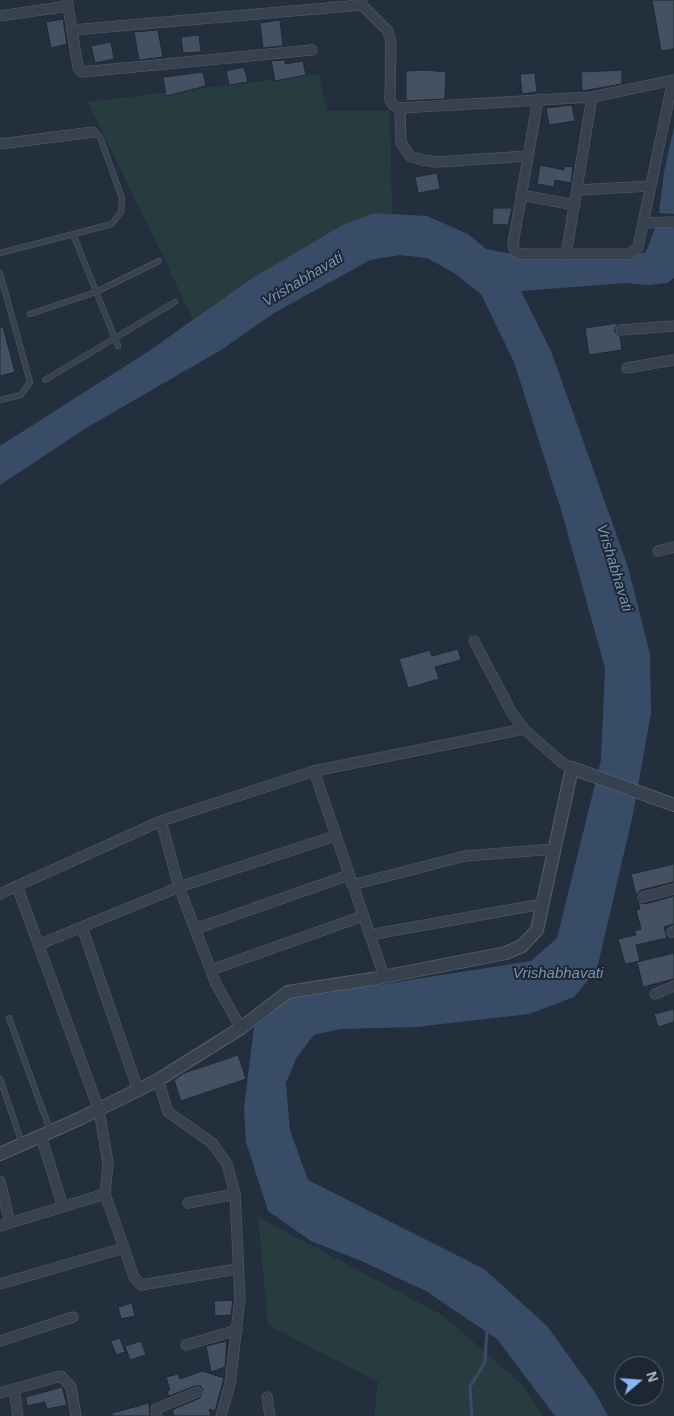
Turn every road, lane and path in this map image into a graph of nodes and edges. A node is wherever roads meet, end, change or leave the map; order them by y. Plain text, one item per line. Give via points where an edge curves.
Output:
1 (68, 3) edge
2 (362, 3) edge
3 (0, 16) edge
4 (72, 30) junction
5 (312, 50) dead end
6 (674, 80) edge
7 (592, 96) junction
8 (538, 100) junction
9 (400, 108) junction
10 (93, 132) joint
11 (0, 144) edge
12 (528, 156) junction
13 (651, 186) junction
14 (578, 190) junction
15 (521, 195) junction
16 (575, 206) junction
17 (643, 222) junction
18 (672, 222) edge
19 (73, 234) junction
20 (0, 252) edge
21 (566, 254) junction
22 (159, 261) dead end
23 (0, 273) edge
24 (96, 292) junction
25 (176, 302) dead end
26 (30, 314) dead end
27 (674, 326) edge
28 (621, 330) dead end
29 (115, 339) junction
30 (118, 346) dead end
31 (674, 360) edge
32 (627, 368) dead end
33 (45, 380) dead end
34 (0, 400) edge
35 (674, 547) edge
36 (658, 550) dead end
37 (474, 641) dead end
38 (524, 729) junction
39 (575, 769) junction
40 (314, 771) junction
41 (674, 805) edge
42 (161, 821) junction
43 (335, 836) junction
44 (554, 849) junction
45 (350, 880) junction
46 (17, 886) junction
47 (179, 887) junction
48 (674, 889) edge
49 (0, 894) edge
50 (643, 897) dead end
51 (542, 904) junction
52 (363, 916) junction
53 (82, 927) junction
54 (195, 929) junction
55 (369, 935) junction
56 (38, 945) junction
57 (211, 970) junction
58 (384, 976) junction
59 (674, 986) edge
60 (655, 994) dead end
61 (9, 1018) dead end
62 (241, 1028) junction
63 (0, 1080) edge
64 (158, 1080) junction
65 (138, 1090) junction
66 (98, 1110) junction
67 (46, 1134) junction
68 (22, 1144) junction
69 (0, 1154) edge
70 (0, 1181) edge
71 (105, 1194) junction
72 (235, 1194) junction
73 (188, 1203) dead end
74 (63, 1207) junction
75 (10, 1223) junction
76 (0, 1226) edge
77 (124, 1248) junction
78 (231, 1270) dead end
79 (0, 1284) edge
80 (74, 1317) dead end
81 (237, 1330) junction
82 (0, 1341) edge
83 (186, 1345) dead end
84 (14, 1389) junction
85 (197, 1392) dead end
86 (0, 1393) edge
87 (267, 1397) dead end
88 (18, 1416) edge
89 (76, 1416) edge
90 (157, 1416) edge
91 (221, 1416) edge
92 (270, 1416) edge

1 - 3 street
1 - 4 street
2 - 4 street
2 - 9 street via 388,32 391,43 390,100
4 - 5 street via 78,66 82,72
6 - 7 street
6 - 13 street
7 - 8 street
7 - 14 street
8 - 9 street
8 - 12 street
9 - 12 street via 401,144 410,156 437,162
10 - 11 street
10 - 19 lane via 100,137 119,189 121,212 112,224
12 - 15 street
13 - 14 street
13 - 17 street
14 - 16 street
15 - 16 street
15 - 21 street via 513,244 515,251 520,254
16 - 21 street
17 - 18 street
17 - 21 street via 638,247 630,254
19 - 20 lane
19 - 24 lane
22 - 24 lane
23 - 34 lane via 30,382 21,395
24 - 26 lane
24 - 29 lane
25 - 29 lane
27 - 28 street
29 - 30 lane
29 - 33 lane
31 - 32 street
35 - 36 street
37 - 38 street via 512,713
38 - 39 street via 561,762
38 - 40 street
39 - 41 street
39 - 44 street
40 - 42 street
40 - 43 street
42 - 46 street
42 - 47 street
43 - 45 street
43 - 47 street
44 - 45 street via 465,856
44 - 51 street
45 - 52 street
45 - 54 street
46 - 49 street
46 - 56 street
47 - 53 street
47 - 54 street
48 - 50 street
51 - 55 street
51 - 58 street via 536,930 522,946 506,953
52 - 55 street
52 - 57 street
53 - 56 street
53 - 65 street
54 - 57 street
55 - 58 street
56 - 66 street
57 - 62 street
58 - 62 street via 288,992
59 - 60 street
61 - 67 lane
62 - 64 street
63 - 68 lane
64 - 65 street
64 - 72 street via 168,1112 212,1144 227,1164
65 - 66 street
66 - 67 street
66 - 71 street via 108,1163
67 - 68 street
67 - 74 street
68 - 69 street
70 - 75 street
71 - 74 street
71 - 77 street
72 - 73 street
72 - 81 street via 240,1298
74 - 75 street
75 - 76 street
77 - 78 street via 134,1277 141,1285
77 - 79 street
80 - 82 street
81 - 83 street
81 - 91 street via 230,1384
84 - 86 street
84 - 88 street
84 - 89 street via 61,1376 71,1387
85 - 90 street via 156,1409
87 - 92 street

